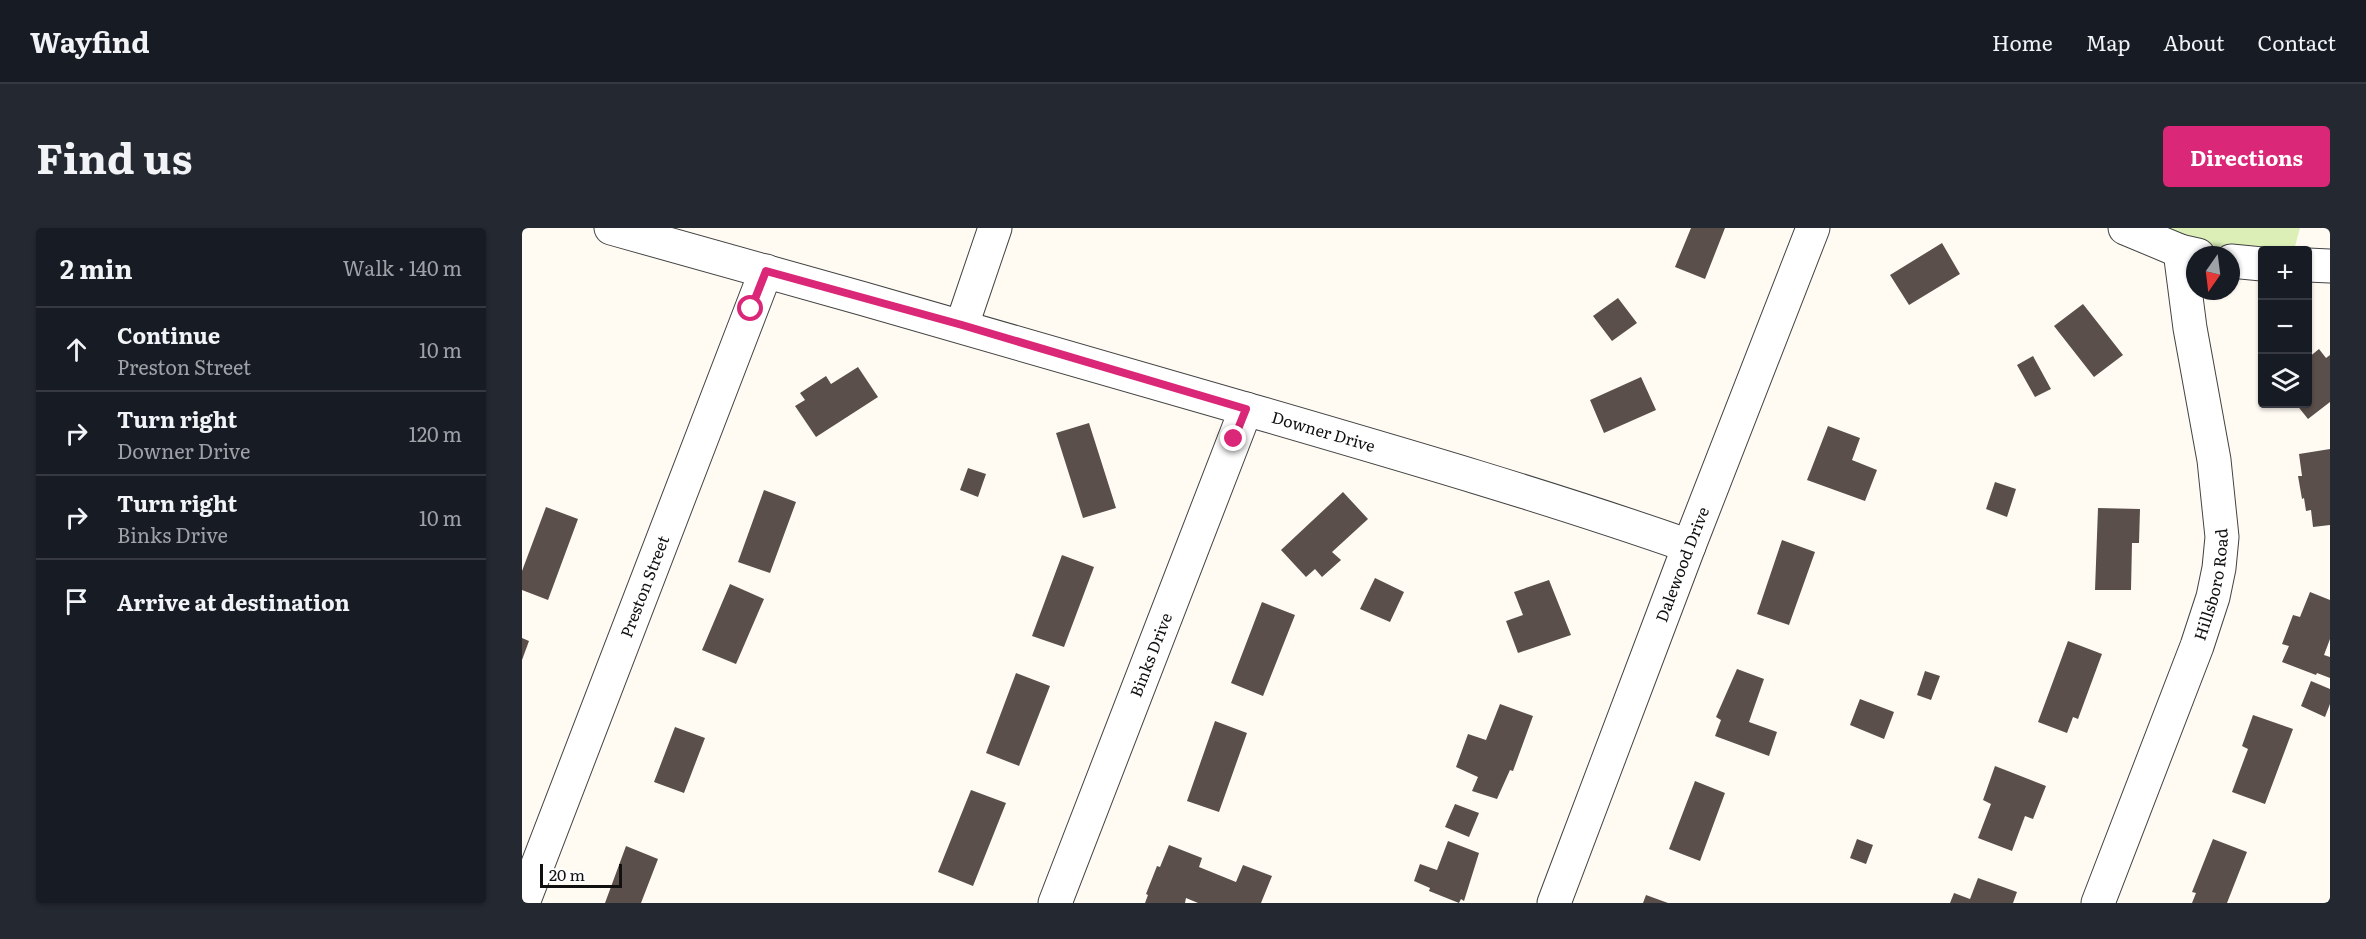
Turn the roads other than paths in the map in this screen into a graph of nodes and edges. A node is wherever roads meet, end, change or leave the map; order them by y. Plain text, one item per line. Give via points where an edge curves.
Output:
1 (611, 228) edge
2 (995, 228) edge
3 (1813, 228) edge
4 (2125, 228) edge
5 (2186, 252) edge
6 (2240, 262) edge
7 (2258, 264) edge
8 (2312, 265) edge
9 (2330, 266) edge
10 (766, 271) junction
11 (2190, 300) edge
12 (962, 325) junction
13 (1246, 409) junction
14 (1689, 546) junction
15 (523, 903) edge
16 (1055, 903) edge
17 (1554, 903) edge
18 (2098, 903) edge

1 - 10 street, Downer Drive
2 - 12 street
3 - 14 street, Dalewood Drive
4 - 5 street
6 - 7 street
8 - 9 street
10 - 12 street, Downer Drive
10 - 15 street, Preston Street
11 - 18 street, Hillsboro Road via 2190,328 2214,460 2222,537 2219,568 2197,646
12 - 13 street, Downer Drive
13 - 14 street, Downer Drive via 1516,489
13 - 16 street, Binks Drive
14 - 17 street, Dalewood Drive

